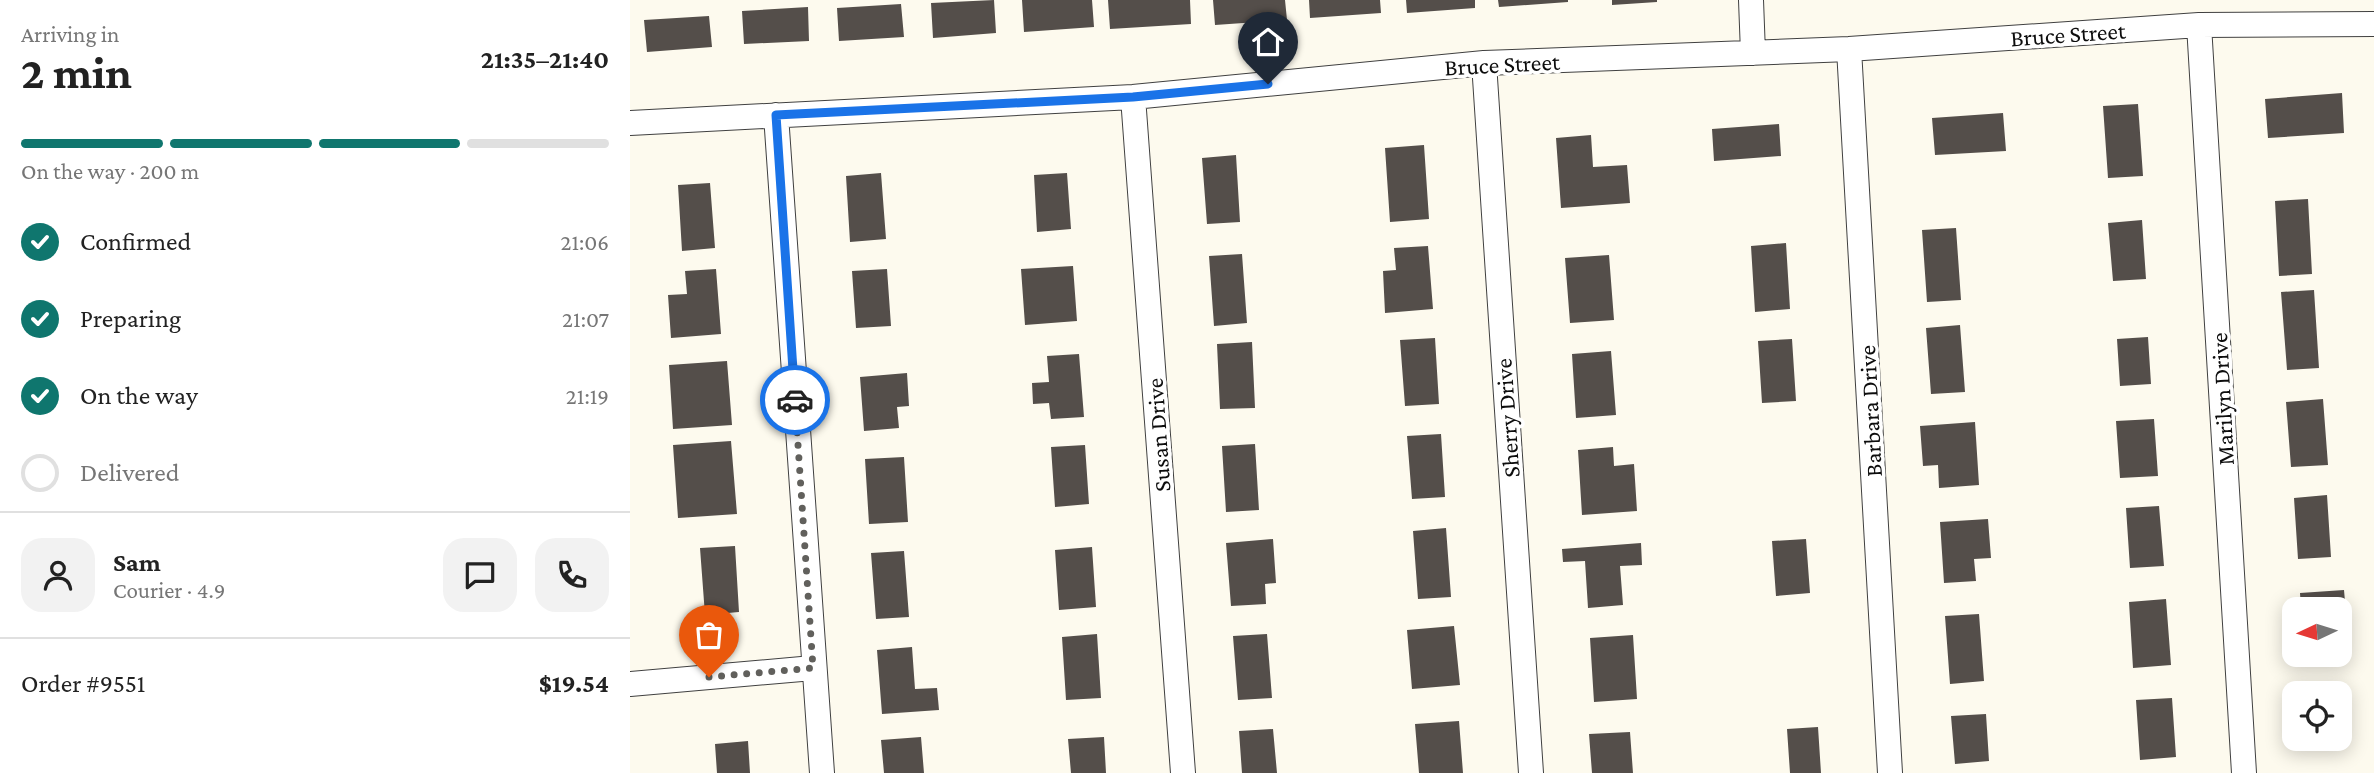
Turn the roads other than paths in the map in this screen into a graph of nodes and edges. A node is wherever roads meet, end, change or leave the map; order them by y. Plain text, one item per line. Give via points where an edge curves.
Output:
1 (1751, 0) edge
2 (2199, 24) junction
3 (2374, 24) edge
4 (1849, 49) junction
5 (1753, 53) junction
6 (1484, 63) junction
7 (1133, 97) junction
8 (776, 115) junction
9 (630, 123) edge
10 (813, 668) junction
11 (630, 684) edge
12 (822, 773) edge
13 (1183, 773) edge
14 (1531, 773) edge
15 (1890, 773) edge
16 (2244, 773) edge

1 - 5 street
2 - 3 street, Bruce Street
2 - 4 street, Bruce Street
2 - 16 street, Marilyn Drive
4 - 5 street, Bruce Street
4 - 15 street, Barbara Drive
5 - 6 street, Bruce Street
6 - 7 street, Bruce Street
6 - 14 street, Sherry Drive
7 - 8 street, Bruce Street
7 - 13 street, Susan Drive
8 - 9 street, Bruce Street
8 - 10 street
10 - 11 street
10 - 12 street

